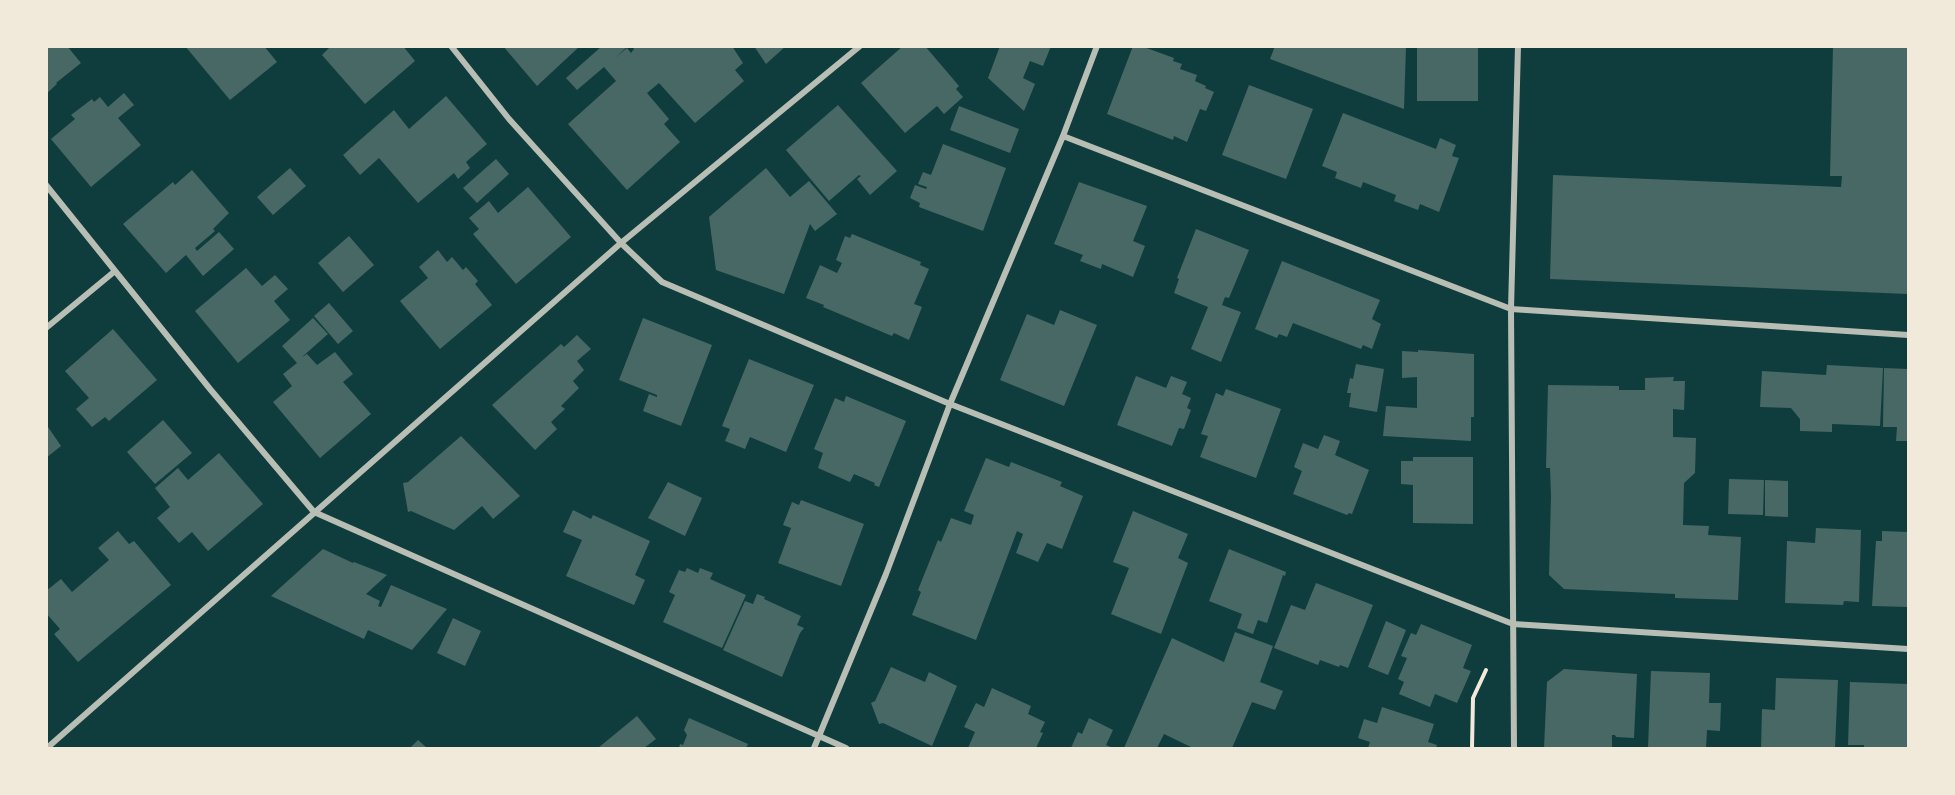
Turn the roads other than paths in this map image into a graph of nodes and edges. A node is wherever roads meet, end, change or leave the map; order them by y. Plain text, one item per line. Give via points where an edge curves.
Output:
1 (452, 46) edge
2 (860, 46) edge
3 (1097, 46) edge
4 (1518, 46) edge
5 (1063, 136) junction
6 (46, 185) edge
7 (621, 243) junction
8 (115, 271) junction
9 (1511, 309) junction
10 (46, 328) edge
11 (1908, 335) edge
12 (950, 404) junction
13 (314, 512) junction
14 (1514, 624) junction
15 (1908, 649) edge
16 (819, 736) junction
17 (46, 748) edge
18 (814, 748) edge
19 (846, 748) edge
20 (1514, 748) edge

1 - 7 street via 509,119
2 - 7 street
3 - 5 street
4 - 9 street
5 - 9 street
5 - 12 street
6 - 8 street
7 - 12 street via 662,282
7 - 13 street
8 - 10 street
8 - 13 street
9 - 11 street
9 - 14 street
12 - 14 street
12 - 16 street
13 - 16 street
13 - 17 street
14 - 15 street
14 - 20 street
16 - 18 street
16 - 19 street

